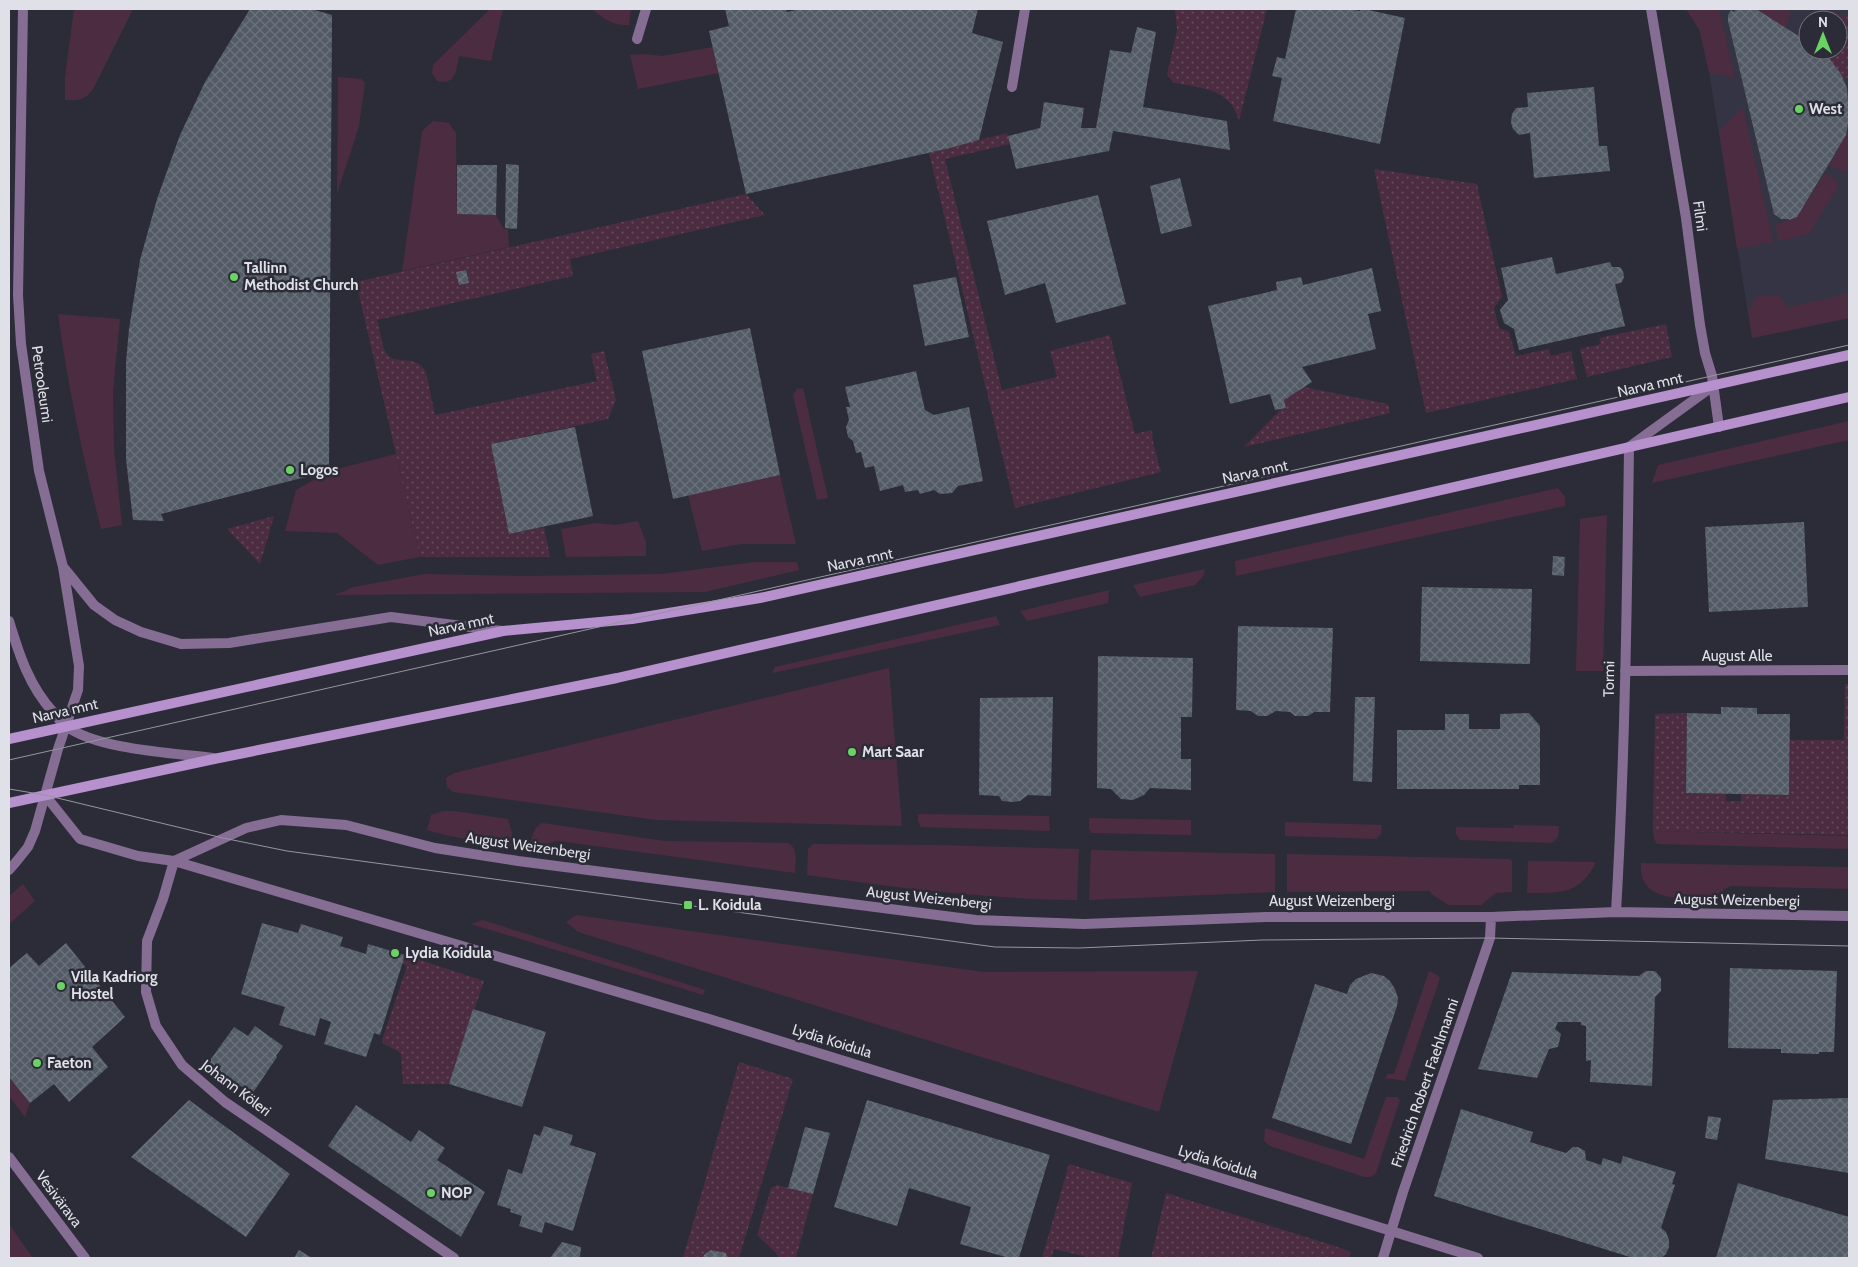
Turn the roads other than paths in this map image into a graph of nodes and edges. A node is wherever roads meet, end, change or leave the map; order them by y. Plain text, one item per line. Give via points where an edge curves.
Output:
1 (23, 9) edge
2 (646, 9) edge
3 (1025, 9) edge
4 (1651, 9) edge
5 (637, 39) dead end
6 (1012, 87) dead end
7 (1849, 355) edge
8 (1713, 386) junction
9 (1849, 397) edge
10 (1719, 427) junction
11 (1629, 446) junction
12 (63, 567) junction
13 (9, 621) edge
14 (503, 631) junction
15 (1849, 670) edge
16 (1625, 671) junction
17 (66, 726) junction
18 (9, 739) edge
19 (214, 758) junction
20 (45, 795) junction
21 (9, 803) edge
22 (174, 861) junction
23 (9, 870) edge
24 (1616, 912) junction
25 (1849, 916) edge
26 (1491, 917) junction
27 (9, 1157) edge
28 (1392, 1232) junction
29 (85, 1258) edge
30 (454, 1258) edge
31 (1383, 1258) edge
32 (1478, 1258) edge

1 - 12 street, Petrooleumi via 18,295 21,344 39,472
2 - 5 street
3 - 6 street
4 - 8 street, Filmi via 1686,218 1700,325
7 - 8 main road, Narva mnt
8 - 10 street, Filmi
8 - 11 street, Narva mnt
8 - 14 main road, Narva mnt via 760,598 632,619
9 - 10 main road, Narva mnt
10 - 11 main road, Narva mnt
11 - 16 street, Tormi
11 - 19 main road, Narva mnt via 617,678
12 - 14 street via 94,605 115,620 181,644 229,643 391,616
12 - 17 street, Petrooleumi via 79,666 78,690
13 - 17 street via 29,678 41,699
14 - 17 main road, Narva mnt
15 - 16 street, August Alle
16 - 24 street, Tormi
17 - 18 main road, Narva mnt
17 - 19 street via 94,740
17 - 20 street, Petrooleumi
19 - 20 main road, Narva mnt
20 - 21 main road, Narva mnt
20 - 22 street via 80,839 138,856
20 - 23 street, Petrooleumi via 28,847
22 - 26 street, August Weizenbergi via 246,828 281,820 346,825 435,848 518,861 976,920 1084,924 1266,917
22 - 28 street, Lydia Koidula via 700,1016
22 - 30 street, Johann Köleri via 147,941 146,992 156,1026 182,1066 225,1102
24 - 25 street, August Weizenbergi
24 - 26 street, August Weizenbergi
26 - 28 street, Friedrich Robert Faehlmanni via 1490,938
27 - 29 street, Vesivärava
28 - 31 street, Friedrich Robert Faehlmanni
28 - 32 street, Lydia Koidula

